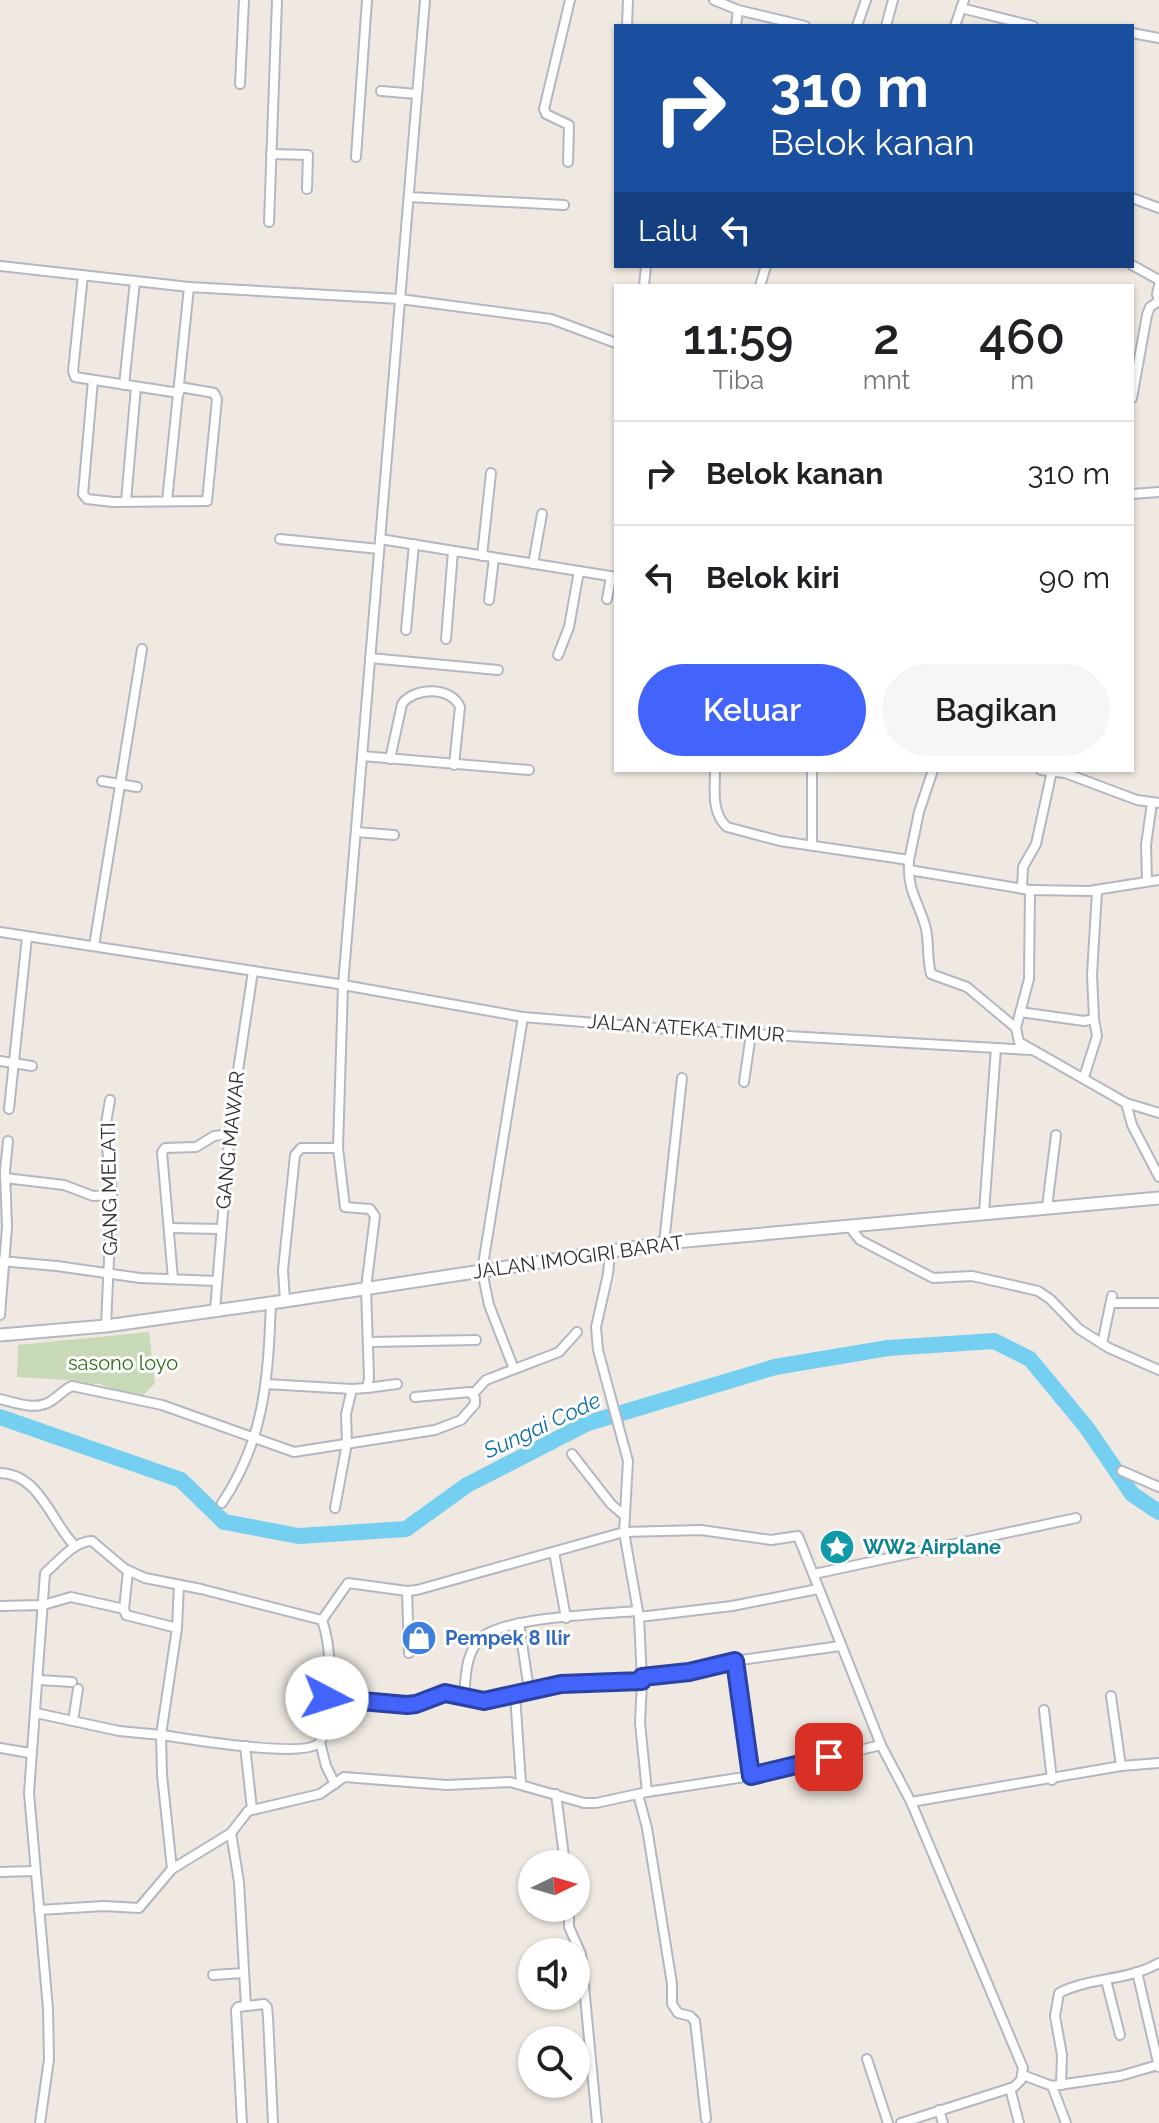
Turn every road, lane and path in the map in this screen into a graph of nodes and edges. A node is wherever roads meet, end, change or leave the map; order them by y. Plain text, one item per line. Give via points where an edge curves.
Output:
1 (244, 0) edge
2 (277, 0) edge
3 (367, 0) edge
4 (425, 0) edge
5 (570, 0) edge
6 (628, 0) edge
7 (714, 0) edge
8 (866, 0) edge
9 (893, 0) edge
10 (962, 2) edge
11 (738, 10) junction
12 (627, 24) edge
13 (736, 24) edge
14 (797, 24) edge
15 (858, 24) edge
16 (887, 24) edge
17 (956, 24) edge
18 (1027, 24) edge
19 (1134, 33) edge
20 (1159, 38) edge
21 (240, 84) dead end
22 (381, 91) dead end
23 (417, 94) junction
24 (271, 154) junction
25 (356, 157) dead end
26 (568, 162) dead end
27 (307, 189) dead end
28 (409, 197) junction
29 (1134, 199) edge
30 (564, 205) dead end
31 (1159, 208) edge
32 (269, 222) dead end
33 (0, 266) edge
34 (1134, 266) edge
35 (83, 275) junction
36 (135, 281) junction
37 (1159, 282) edge
38 (189, 287) junction
39 (400, 299) junction
40 (1159, 301) edge
41 (614, 342) edge
42 (93, 380) junction
43 (124, 385) junction
44 (136, 387) junction
45 (1134, 387) edge
46 (179, 390) junction
47 (491, 473) dead end
48 (1159, 492) edge
49 (1134, 494) edge
50 (126, 501) junction
51 (167, 501) junction
52 (542, 514) dead end
53 (280, 539) dead end
54 (380, 539) junction
55 (414, 544) junction
56 (379, 549) junction
57 (453, 551) junction
58 (482, 556) junction
59 (494, 558) junction
60 (533, 564) junction
61 (579, 571) junction
62 (614, 577) edge
63 (607, 599) dead end
64 (489, 600) dead end
65 (406, 630) dead end
66 (446, 639) dead end
67 (142, 649) dead end
68 (558, 655) dead end
69 (370, 658) junction
70 (498, 670) dead end
71 (362, 756) junction
72 (390, 759) junction
73 (454, 765) junction
74 (529, 770) dead end
75 (715, 772) edge
76 (812, 772) edge
77 (932, 772) edge
78 (1052, 772) edge
79 (1058, 772) edge
80 (102, 781) dead end
81 (120, 784) junction
82 (137, 787) dead end
83 (1155, 803) edge
84 (356, 832) junction
85 (394, 835) dead end
86 (812, 845) junction
87 (909, 865) junction
88 (1159, 880) edge
89 (1147, 881) junction
90 (1026, 889) junction
91 (1097, 891) junction
92 (0, 932) edge
93 (27, 937) junction
94 (94, 946) junction
95 (253, 971) junction
96 (343, 985) junction
97 (1020, 1012) junction
98 (523, 1017) junction
99 (1094, 1019) junction
100 (1016, 1028) junction
101 (751, 1034) junction
102 (996, 1048) junction
103 (1031, 1050) junction
104 (0, 1061) edge
105 (13, 1064) junction
106 (32, 1066) dead end
107 (1084, 1077) junction
108 (682, 1078) dead end
109 (744, 1082) dead end
110 (110, 1100) dead end
111 (1126, 1103) junction
112 (9, 1109) dead end
113 (1159, 1113) edge
114 (230, 1134) junction
115 (1056, 1135) dead end
116 (8, 1141) dead end
117 (338, 1148) junction
118 (1159, 1177) edge
119 (5, 1178) junction
120 (112, 1195) junction
121 (1159, 1198) edge
122 (1047, 1207) junction
123 (984, 1212) junction
124 (849, 1226) junction
125 (169, 1228) junction
126 (221, 1229) junction
127 (664, 1243) junction
128 (610, 1251) junction
129 (2, 1262) edge
130 (482, 1271) junction
131 (110, 1275) junction
132 (173, 1279) junction
133 (217, 1281) junction
134 (366, 1288) junction
135 (285, 1301) junction
136 (271, 1303) junction
137 (1159, 1303) edge
138 (215, 1310) junction
139 (0, 1315) edge
140 (106, 1326) junction
141 (577, 1332) dead end
142 (0, 1335) edge
143 (476, 1340) dead end
144 (369, 1342) junction
145 (1102, 1344) junction
146 (514, 1369) junction
147 (1159, 1370) edge
148 (266, 1384) junction
149 (397, 1384) dead end
150 (367, 1388) junction
151 (352, 1389) junction
152 (473, 1394) junction
153 (415, 1397) dead end
154 (0, 1399) edge
155 (254, 1438) junction
156 (347, 1443) junction
157 (572, 1454) dead end
158 (1122, 1471) dead end
159 (0, 1473) edge
160 (1159, 1487) edge
161 (222, 1503) dead end
162 (335, 1508) dead end
163 (625, 1516) junction
164 (1076, 1518) dead end
165 (624, 1532) junction
166 (75, 1546) junction
167 (554, 1552) junction
168 (128, 1571) junction
169 (814, 1574) junction
170 (179, 1585) junction
171 (818, 1589) junction
172 (407, 1591) junction
173 (43, 1605) junction
174 (0, 1606) edge
175 (124, 1609) junction
176 (638, 1614) junction
177 (566, 1618) junction
178 (322, 1620) junction
179 (519, 1623) junction
180 (177, 1628) junction
181 (840, 1646) junction
182 (409, 1653) dead end
183 (735, 1661) junction
184 (642, 1679) junction
185 (39, 1680) junction
186 (529, 1690) junction
187 (515, 1694) junction
188 (464, 1696) junction
189 (1111, 1696) dead end
190 (327, 1698) junction
191 (1044, 1710) dead end
192 (36, 1713) junction
193 (73, 1721) junction
194 (161, 1735) junction
195 (320, 1742) junction
196 (881, 1745) junction
197 (245, 1746) junction
198 (0, 1748) edge
199 (30, 1753) junction
200 (1159, 1763) edge
201 (1121, 1766) junction
202 (751, 1776) junction
203 (1052, 1780) junction
204 (521, 1783) junction
205 (335, 1784) junction
206 (643, 1793) junction
207 (556, 1794) junction
208 (911, 1802) junction
209 (252, 1809) junction
210 (231, 1833) junction
211 (563, 1850) edge
212 (172, 1869) junction
213 (35, 1871) junction
214 (0, 1872) edge
215 (39, 1910) junction
216 (569, 1922) edge
217 (1159, 1963) edge
218 (1137, 1972) junction
219 (244, 1973) junction
220 (213, 1975) dead end
221 (1106, 1980) junction
222 (246, 2006) junction
223 (1120, 2035) dead end
224 (867, 2059) dead end
225 (1159, 2066) edge
226 (1023, 2075) junction
227 (1056, 2085) junction
228 (1010, 2088) junction
229 (939, 2110) junction
230 (706, 2119) dead end
231 (40, 2123) edge
232 (242, 2123) edge
233 (273, 2123) edge
234 (597, 2123) edge
235 (888, 2123) edge
236 (901, 2123) edge
237 (943, 2123) edge
238 (1019, 2123) edge
239 (1066, 2123) edge

1 - 21 street
2 - 24 street
3 - 25 street
4 - 23 street
5 - 26 street via 544,109 569,125
6 - 12 street
7 - 11 street
8 - 15 street
9 - 16 street
10 - 17 street
10 - 18 street
11 - 13 street
11 - 14 street
19 - 20 street
22 - 23 street
23 - 28 street
24 - 27 street via 308,155
24 - 32 street
28 - 30 street
28 - 39 street
29 - 31 street
33 - 35 street
34 - 37 street
35 - 36 street
35 - 42 street via 73,371 75,377
36 - 38 street
36 - 43 street
37 - 40 street
38 - 39 street
38 - 46 street
39 - 41 street via 551,319
39 - 54 street
40 - 45 street via 1147,315
42 - 43 street
42 - 50 street via 83,494 87,499
43 - 44 street
44 - 46 street
44 - 50 street
46 - 51 street
46 - 51 street via 214,393 217,399 210,478 205,502
47 - 58 street
48 - 49 street
50 - 51 street
52 - 60 street
53 - 56 street
54 - 55 street
54 - 56 street
55 - 57 street
55 - 65 street
56 - 69 street
57 - 58 street
57 - 66 street
58 - 59 street
59 - 60 street
59 - 64 street
60 - 61 street
61 - 62 street
61 - 68 street
62 - 63 street
67 - 81 street
69 - 70 street
69 - 71 street
71 - 72 street
71 - 84 street
72 - 73 street
72 - 73 street via 406,699 414,693 446,693 460,707
73 - 74 street
75 - 86 street via 716,809 727,827
76 - 86 street
77 - 87 street
78 - 90 street via 1036,844 1023,867
79 - 83 street
80 - 81 street
81 - 82 street
81 - 94 street
83 - 89 street via 1146,845
84 - 85 street
84 - 96 street
86 - 87 street
87 - 90 street
87 - 100 street via 911,895 924,919 931,974 967,987
88 - 89 street
89 - 91 street
90 - 91 street
90 - 97 street via 1029,979
91 - 99 street
92 - 93 street, JALAN ATEKA TIMUR
93 - 94 street, JALAN ATEKA TIMUR
93 - 105 street
94 - 95 street, JALAN ATEKA TIMUR
95 - 96 street, JALAN ATEKA TIMUR
95 - 114 street, GANG MAWAR
96 - 98 street, JALAN ATEKA TIMUR
96 - 117 street
97 - 99 street
97 - 100 street
98 - 101 street, JALAN ATEKA TIMUR
98 - 130 street
99 - 107 street via 1097,1036
100 - 103 street via 1019,1042
101 - 102 street, JALAN ATEKA TIMUR
101 - 109 street
102 - 103 street, JALAN ATEKA TIMUR
102 - 123 street
103 - 107 street
104 - 105 street
105 - 106 street
105 - 112 street
107 - 111 street
108 - 127 street
110 - 120 street, GANG MELATI via 105,1129
111 - 113 street
111 - 118 street
114 - 125 street via 196,1147 163,1149
114 - 126 street, GANG MAWAR
115 - 122 street
116 - 119 street
117 - 134 street via 345,1207 370,1209 375,1216
117 - 135 street via 301,1148 295,1155 283,1270
119 - 120 street
119 - 129 street
120 - 131 street, GANG MELATI
121 - 122 main road, JALAN IMOGIRI BARAT
122 - 123 main road, JALAN IMOGIRI BARAT
123 - 124 main road, JALAN IMOGIRI BARAT
124 - 127 main road, JALAN IMOGIRI BARAT
124 - 145 street via 879,1252 933,1278 972,1276 1038,1291
125 - 126 street
125 - 132 street
126 - 133 street, GANG MAWAR
127 - 128 main road, JALAN IMOGIRI BARAT
128 - 130 main road, JALAN IMOGIRI BARAT
128 - 163 street via 596,1327 628,1461
129 - 131 street
129 - 139 street
130 - 134 main road, JALAN IMOGIRI BARAT
130 - 146 street
131 - 132 street
131 - 140 street, GANG MELATI
132 - 133 street
133 - 138 street, GANG MAWAR
134 - 135 main road, JALAN IMOGIRI BARAT
134 - 144 street
135 - 136 main road, JALAN IMOGIRI BARAT
136 - 138 main road, JALAN IMOGIRI BARAT
136 - 148 street
137 - 145 street via 1111,1299
138 - 140 main road, JALAN IMOGIRI BARAT
140 - 142 main road, JALAN IMOGIRI BARAT
141 - 146 street via 559,1352
143 - 144 street
144 - 150 street
145 - 147 street
146 - 152 street via 486,1380
148 - 151 street
148 - 155 street
149 - 150 street
150 - 151 street
151 - 156 street
152 - 153 street
152 - 156 street via 475,1404 452,1425
154 - 155 street via 41,1405 65,1389 79,1387 162,1405
155 - 156 street via 294,1452
155 - 161 street via 240,1477
156 - 162 street
157 - 163 street
158 - 160 street
159 - 166 street via 18,1475 29,1484
163 - 165 street
164 - 169 street
165 - 167 street
165 - 169 street via 701,1530 771,1540 798,1536
165 - 176 street
166 - 168 street via 92,1541
166 - 173 street via 45,1573
167 - 172 street
167 - 177 street
168 - 170 street
168 - 175 street
169 - 171 street
170 - 178 street
170 - 180 street
171 - 176 street via 732,1606
171 - 181 street
172 - 178 street via 348,1583
172 - 182 street
173 - 174 street
173 - 175 street via 71,1597
173 - 185 street
175 - 180 street via 130,1617
176 - 177 street
176 - 184 street
177 - 179 street
178 - 190 street via 330,1649
179 - 186 street
179 - 188 street via 480,1639 468,1660
180 - 194 street
181 - 183 street
181 - 196 street
183 - 184 street
183 - 202 street
184 - 186 street
184 - 206 street
185 - 192 street
185 - 193 street via 75,1685
186 - 187 street
187 - 188 street via 484,1701
187 - 204 street
188 - 190 street via 445,1693 407,1705
189 - 201 street
190 - 195 street
191 - 203 street
192 - 193 street
192 - 199 street
193 - 194 street
194 - 197 street
194 - 212 street
195 - 197 street via 300,1749
195 - 205 street
196 - 202 street
196 - 208 street
197 - 209 street
198 - 199 street
199 - 213 street
200 - 201 street
201 - 203 street
202 - 206 street
203 - 208 street
204 - 205 street via 447,1785 344,1777
204 - 207 street
205 - 209 street via 320,1794
206 - 207 street via 596,1803
206 - 230 street via 672,2004 695,2021
207 - 211 street
208 - 226 street
209 - 210 street
210 - 212 street
210 - 219 street
212 - 215 street via 139,1908
213 - 214 street
213 - 215 street
215 - 231 street via 49,2059
216 - 234 street via 581,1954
217 - 218 street
218 - 221 street
218 - 225 street
219 - 220 street
219 - 222 street
221 - 223 street
221 - 227 street via 1068,1988 1056,1997 1062,2055
222 - 232 street via 236,2010
222 - 233 street via 267,2007
224 - 235 street
225 - 227 street
226 - 227 street
226 - 228 street
227 - 239 street
228 - 229 street
228 - 238 street
229 - 236 street
229 - 237 street

